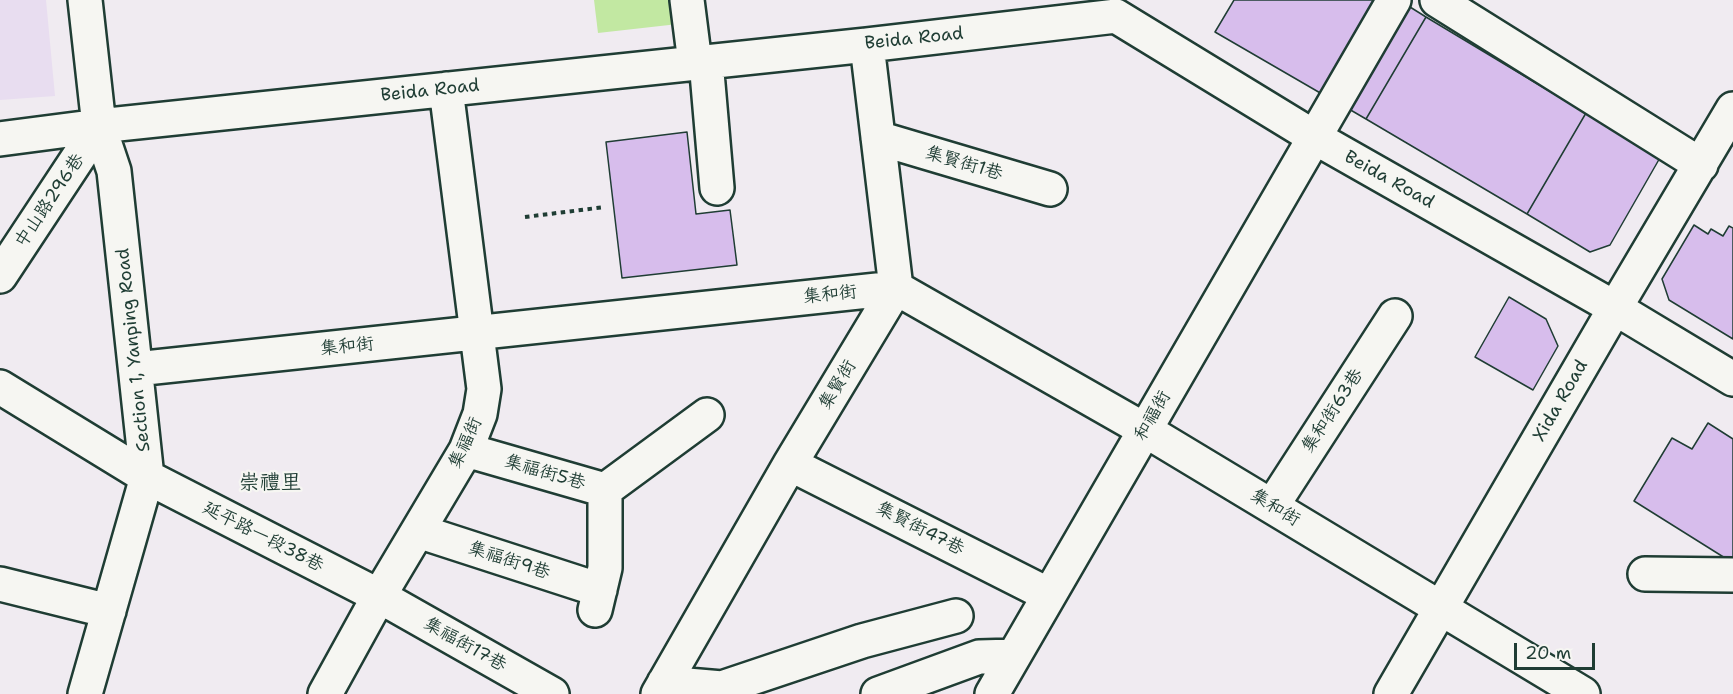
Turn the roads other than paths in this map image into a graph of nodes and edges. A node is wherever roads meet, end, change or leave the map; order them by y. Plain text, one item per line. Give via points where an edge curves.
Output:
1 (85, 0) edge
2 (687, 0) edge
3 (1394, 0) edge
4 (1437, 0) edge
5 (1115, 8) edge
6 (867, 45) junction
7 (700, 62) junction
8 (446, 89) junction
9 (1733, 109) edge
10 (99, 126) junction
11 (1314, 137) junction
12 (878, 138) junction
13 (0, 139) edge
14 (1701, 165) junction
15 (717, 188) dead end
16 (1050, 189) dead end
17 (0, 276) edge
18 (896, 288) junction
19 (1615, 308) junction
20 (1395, 316) dead end
21 (476, 333) junction
22 (136, 369) junction
23 (1733, 379) edge
24 (0, 387) edge
25 (707, 415) dead end
26 (1145, 430) junction
27 (466, 450) junction
28 (790, 464) junction
29 (147, 477) junction
30 (605, 490) junction
31 (1272, 506) junction
32 (418, 531) junction
33 (1645, 574) dead end
34 (1733, 575) edge
35 (0, 584) edge
36 (1049, 595) junction
37 (379, 596) junction
38 (1442, 607) junction
39 (109, 611) junction
40 (956, 616) dead end
41 (1014, 656) junction
42 (661, 688) edge
43 (85, 694) edge
44 (325, 694) edge
45 (552, 694) edge
46 (878, 694) edge
47 (992, 694) edge
48 (1391, 694) edge
49 (1583, 694) edge

1 - 10 street, Section 1, Yanping Road
2 - 7 street
3 - 11 street, 和福街
4 - 14 street
5 - 6 street, Beida Road
5 - 11 street, Beida Road
6 - 7 street, Beida Road
6 - 12 street
7 - 8 street, Beida Road
7 - 15 street
8 - 10 street, Beida Road
8 - 21 street, 集福街
9 - 14 street, Xida Road
10 - 13 street, Beida Road
10 - 17 street, 中山路296巷
10 - 22 street, Section 1, Yanping Road via 114,171
11 - 19 street, Beida Road
11 - 26 street, 和福街
12 - 16 street, 集賢街1巷
12 - 18 street
14 - 19 street, Xida Road
18 - 21 street, 集和街
18 - 26 street, 集和街
18 - 28 street, 集賢街
19 - 23 street, Beida Road
19 - 38 street, Xida Road
20 - 31 street, 集和街63巷
21 - 22 street, 集和街
21 - 27 street, 集福街 via 484,389 480,414
22 - 29 street, Section 1, Yanping Road
24 - 29 street, 延平路一段38巷
25 - 30 street, 集福街5巷
26 - 31 street, 集和街
26 - 36 street, 和福街
27 - 30 street, 集福街5巷
27 - 32 street, 集福街
28 - 36 street, 集賢街47巷
28 - 42 street, 集賢街
29 - 37 street, 延平路一段38巷
29 - 39 street, Section 1, Yanping Road
30 - 32 street, 集福街9巷 via 605,568 597,601
31 - 38 street, 集和街
32 - 37 street, 集福街
33 - 34 street
35 - 39 street
36 - 41 street, 和福街
37 - 44 street, 集福街
37 - 45 street, 集福街17巷
38 - 48 street, Xida Road
38 - 49 street, 集和街
39 - 43 street, Section 1, Yanping Road
40 - 42 street via 862,641 722,688
41 - 46 street via 979,657
41 - 47 street, 和福街

